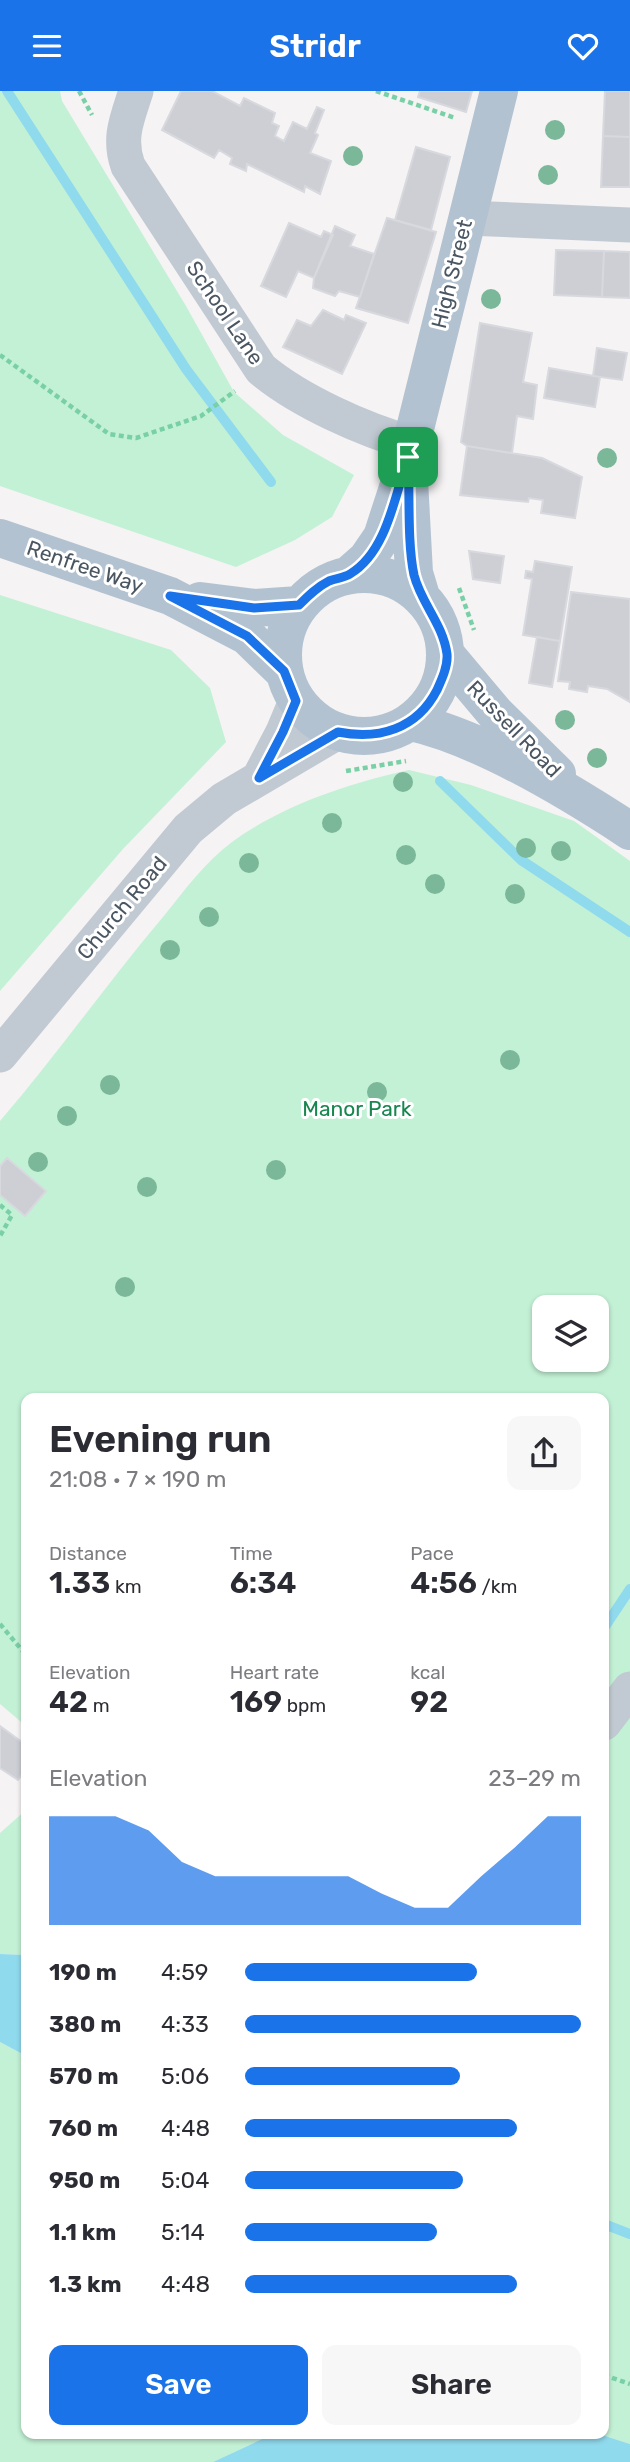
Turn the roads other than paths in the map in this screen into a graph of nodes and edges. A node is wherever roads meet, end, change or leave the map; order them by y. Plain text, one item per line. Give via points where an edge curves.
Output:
1 (136, 91) edge
2 (499, 91) edge
3 (467, 218) junction
4 (630, 225) edge
5 (410, 450) junction
6 (0, 538) edge
7 (350, 574) junction
8 (420, 593) junction
9 (170, 596) junction
10 (299, 605) junction
11 (461, 645) junction
12 (290, 686) junction
13 (411, 722) junction
14 (338, 732) junction
15 (259, 778) junction
16 (583, 800) junction
17 (630, 831) edge
18 (0, 1055) edge
19 (630, 1689) edge
20 (609, 1716) edge

1 - 5 street, School Lane via 122,149 128,166 261,369 278,383
2 - 3 main road, High Street
3 - 4 street
3 - 5 main road, High Street
5 - 7 main road, High Street via 382,537
5 - 8 main road, High Street via 414,573
6 - 9 main road, Renfree Way
7 - 8 main road via 376,574
7 - 10 main road via 322,586
8 - 11 main road
9 - 10 main road, Renfree Way via 254,608
9 - 12 main road, Renfree Way via 247,636
10 - 12 main road via 283,648
11 - 13 main road via 430,704
11 - 16 main road, Russell Road via 495,713
12 - 14 main road via 317,722
12 - 15 street via 283,732
13 - 14 main road via 385,734 361,737
13 - 16 main road, Russell Road via 443,729
14 - 15 street, Church Road
15 - 18 street, Church Road via 188,829
16 - 17 main road, Russell Road
19 - 20 street

